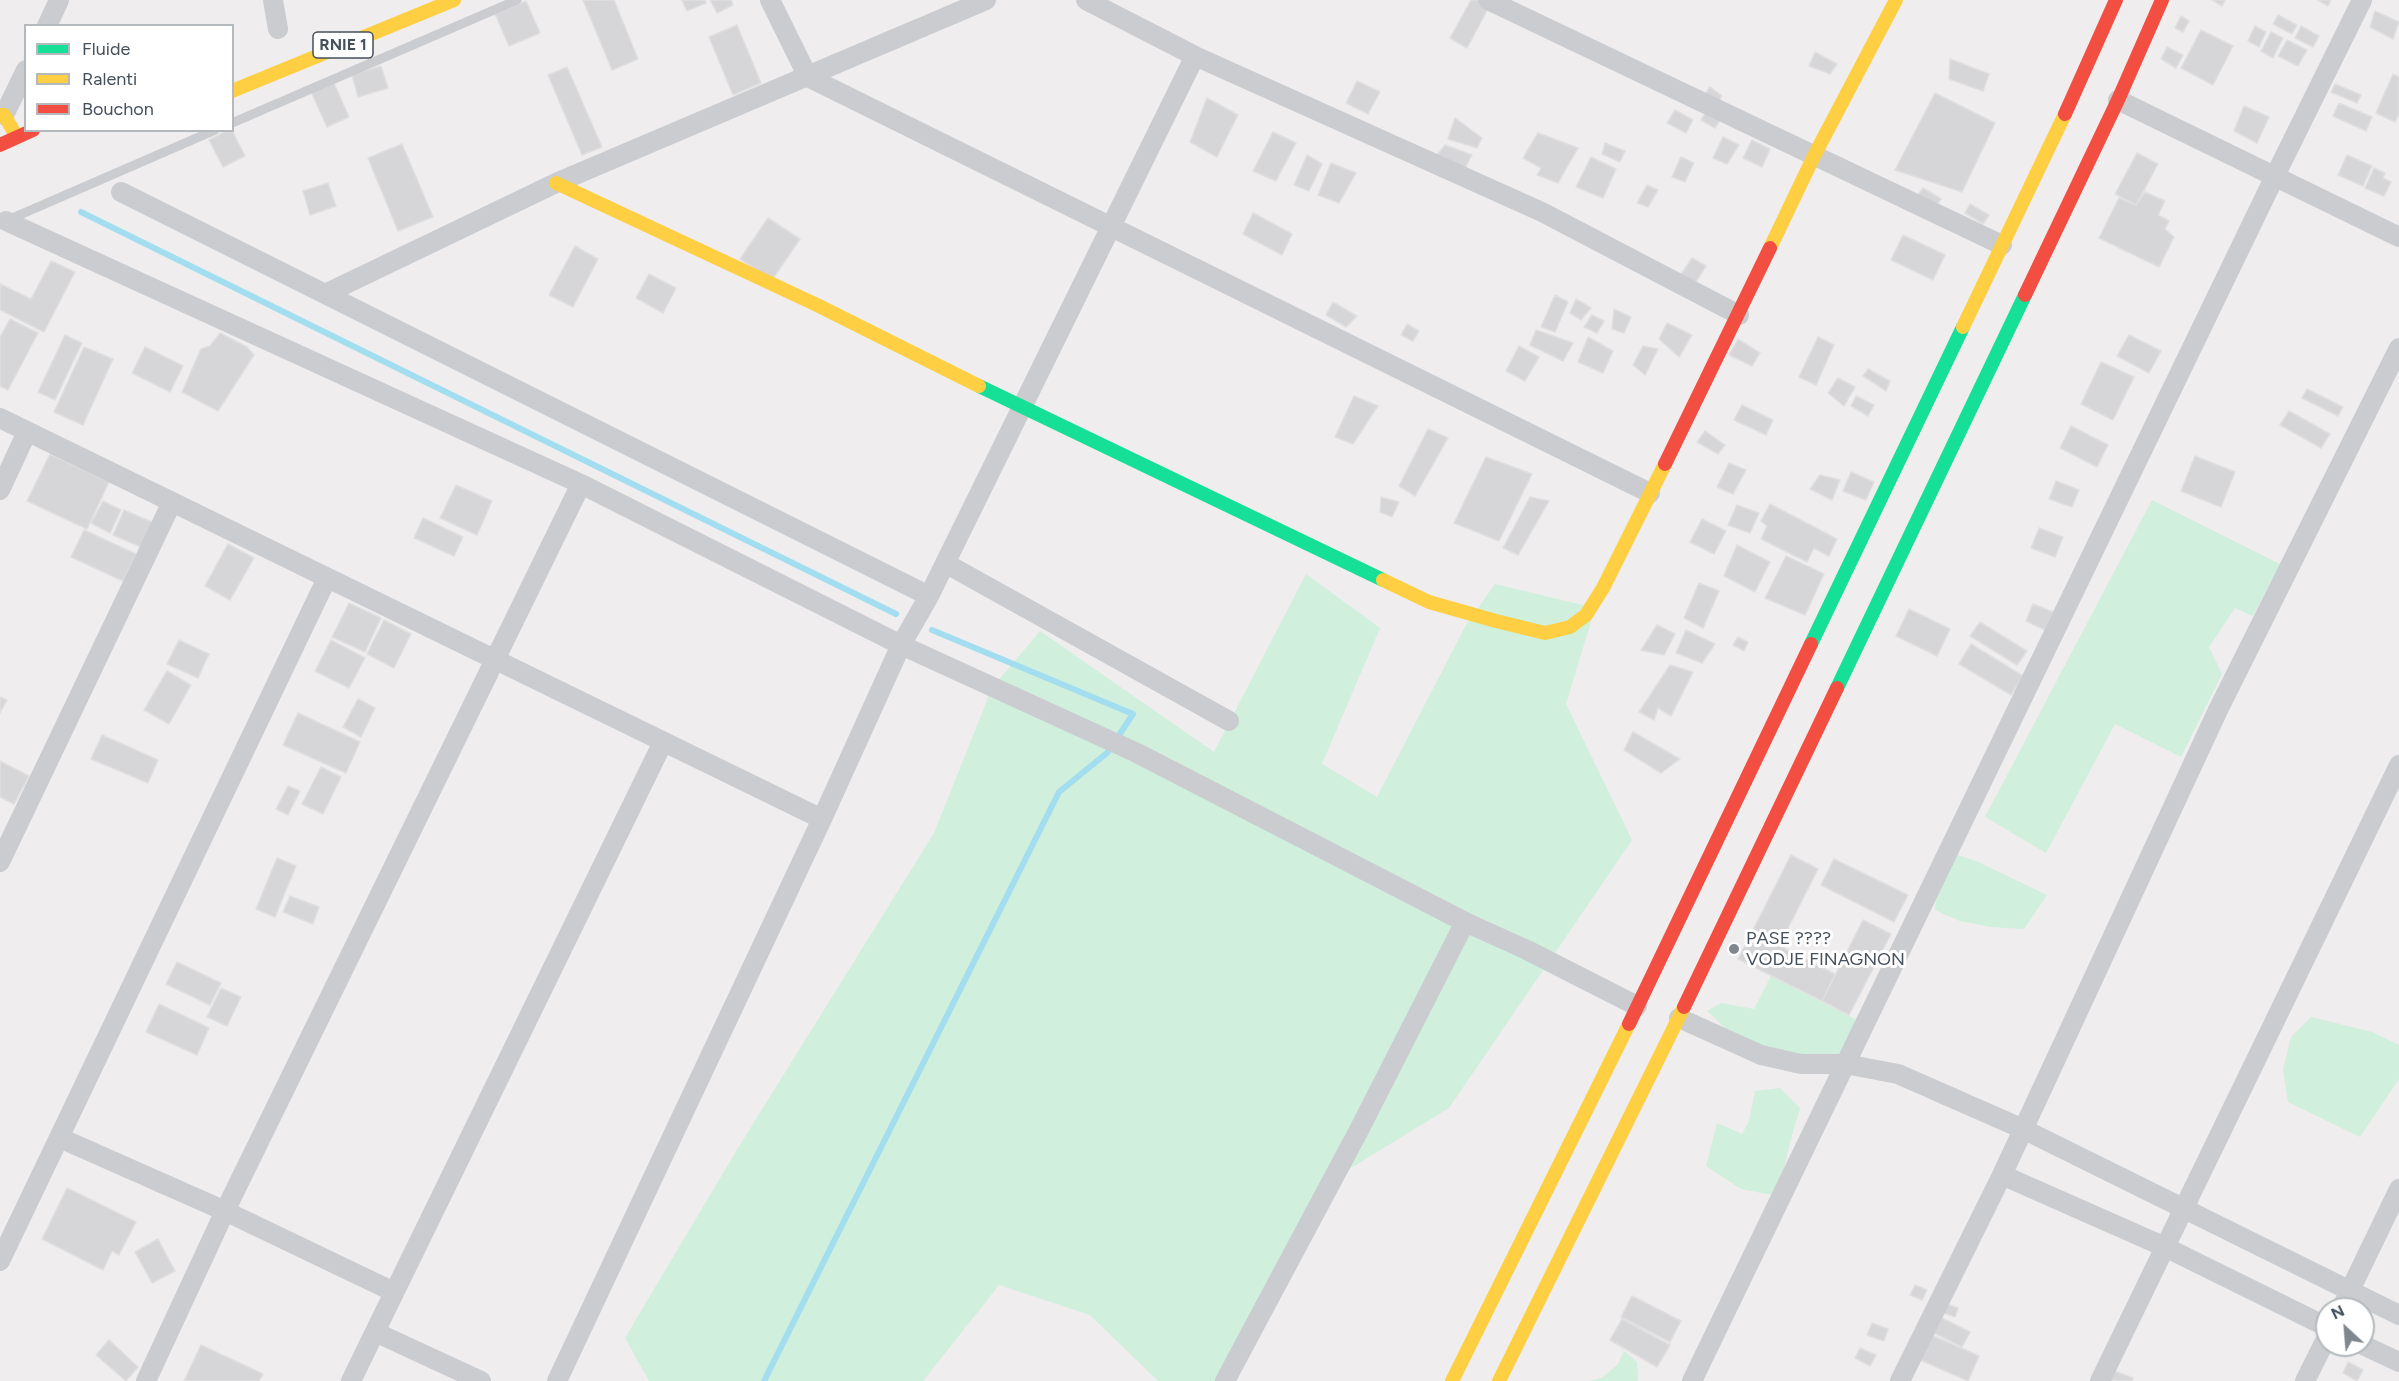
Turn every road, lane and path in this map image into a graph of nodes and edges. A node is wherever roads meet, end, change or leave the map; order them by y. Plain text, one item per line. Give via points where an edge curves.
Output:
1 (59, 0) edge
2 (273, 0) edge
3 (454, 0) edge
4 (517, 0) edge
5 (770, 0) edge
6 (986, 0) edge
7 (1086, 0) edge
8 (1488, 0) edge
9 (1896, 0) edge
10 (2116, 0) edge
11 (2162, 0) edge
12 (2362, 0) edge
13 (48, 24) edge
14 (278, 29) dead end
15 (1195, 56) junction
16 (24, 74) edge
17 (808, 77) junction
18 (234, 90) edge
19 (2118, 100) junction
20 (2, 115) edge
21 (234, 122) edge
22 (28, 132) edge
23 (210, 132) edge
24 (17, 137) junction
25 (0, 145) edge
26 (1814, 156) junction
27 (2275, 176) junction
28 (556, 183) junction
29 (121, 192) dead end
30 (3, 222) edge
31 (1111, 228) junction
32 (2399, 237) edge
33 (2002, 245) junction
34 (325, 294) junction
35 (1739, 315) junction
36 (2399, 348) edge
37 (1022, 407) junction
38 (0, 418) edge
39 (27, 432) junction
40 (581, 484) junction
41 (0, 490) edge
42 (1650, 493) junction
43 (172, 502) junction
44 (945, 563) junction
45 (327, 578) junction
46 (928, 596) junction
47 (901, 645) junction
48 (495, 660) junction
49 (1229, 721) dead end
50 (663, 742) junction
51 (2399, 765) edge
52 (822, 819) junction
53 (0, 862) edge
54 (1465, 922) junction
55 (1637, 1006) junction
56 (1679, 1018) junction
57 (1845, 1064) junction
58 (2023, 1129) junction
59 (60, 1138) junction
60 (2002, 1175) junction
61 (2399, 1189) edge
62 (2184, 1208) junction
63 (225, 1211) junction
64 (2165, 1247) junction
65 (0, 1261) edge
66 (2350, 1290) junction
67 (394, 1292) junction
68 (2347, 1297) edge
69 (2399, 1315) edge
70 (2315, 1321) edge
71 (375, 1332) junction
72 (2375, 1350) edge
73 (2317, 1357) edge
74 (2399, 1362) edge
75 (146, 1381) edge
76 (351, 1381) edge
77 (482, 1381) edge
78 (557, 1381) edge
79 (1225, 1381) edge
80 (1452, 1381) edge
81 (1499, 1381) edge
82 (1692, 1381) edge
83 (1900, 1381) edge
84 (2100, 1381) edge
85 (2305, 1381) edge

1 - 13 street
2 - 14 street
3 - 18 main road, RNIE 1
4 - 21 lane
5 - 17 street
6 - 17 street
7 - 15 street
8 - 26 street
9 - 26 main road
10 - 33 main road
11 - 19 main road
12 - 27 street
15 - 31 street
15 - 35 street via 1542,212
16 - 20 street
17 - 28 street
17 - 31 street
19 - 27 street
19 - 56 main road
20 - 24 main road
22 - 24 main road
23 - 30 lane
24 - 25 main road
26 - 33 street
26 - 35 main road
27 - 32 street
27 - 57 street
28 - 34 street
28 - 37 main road via 817,305
29 - 34 street
30 - 40 street
31 - 37 street
31 - 42 street
33 - 55 main road
34 - 46 street
35 - 42 main road
36 - 58 street via 2218,710
37 - 42 main road via 1429,602 1545,633 1570,627 1586,615
37 - 44 street
38 - 39 street
39 - 41 street
39 - 43 street
40 - 47 street
40 - 48 street
43 - 45 street
43 - 53 street
44 - 46 street
44 - 49 street
45 - 48 street
45 - 59 street
46 - 47 street
47 - 52 street
47 - 54 street via 1137,753
48 - 50 street
48 - 63 street
50 - 52 street
50 - 67 street
51 - 62 street
52 - 78 street
54 - 55 street
54 - 79 street
55 - 80 main road
56 - 57 street via 1761,1055 1801,1064
56 - 81 main road
57 - 58 street via 1898,1074
57 - 82 street
58 - 60 street
58 - 62 street
59 - 63 street
59 - 65 street
60 - 64 street
60 - 83 street
61 - 66 street
62 - 64 street
62 - 66 street
63 - 67 street
63 - 75 street
64 - 70 street
64 - 84 street
66 - 68 street
66 - 69 street
67 - 71 street
71 - 76 street
71 - 77 street
72 - 74 street
73 - 85 street

